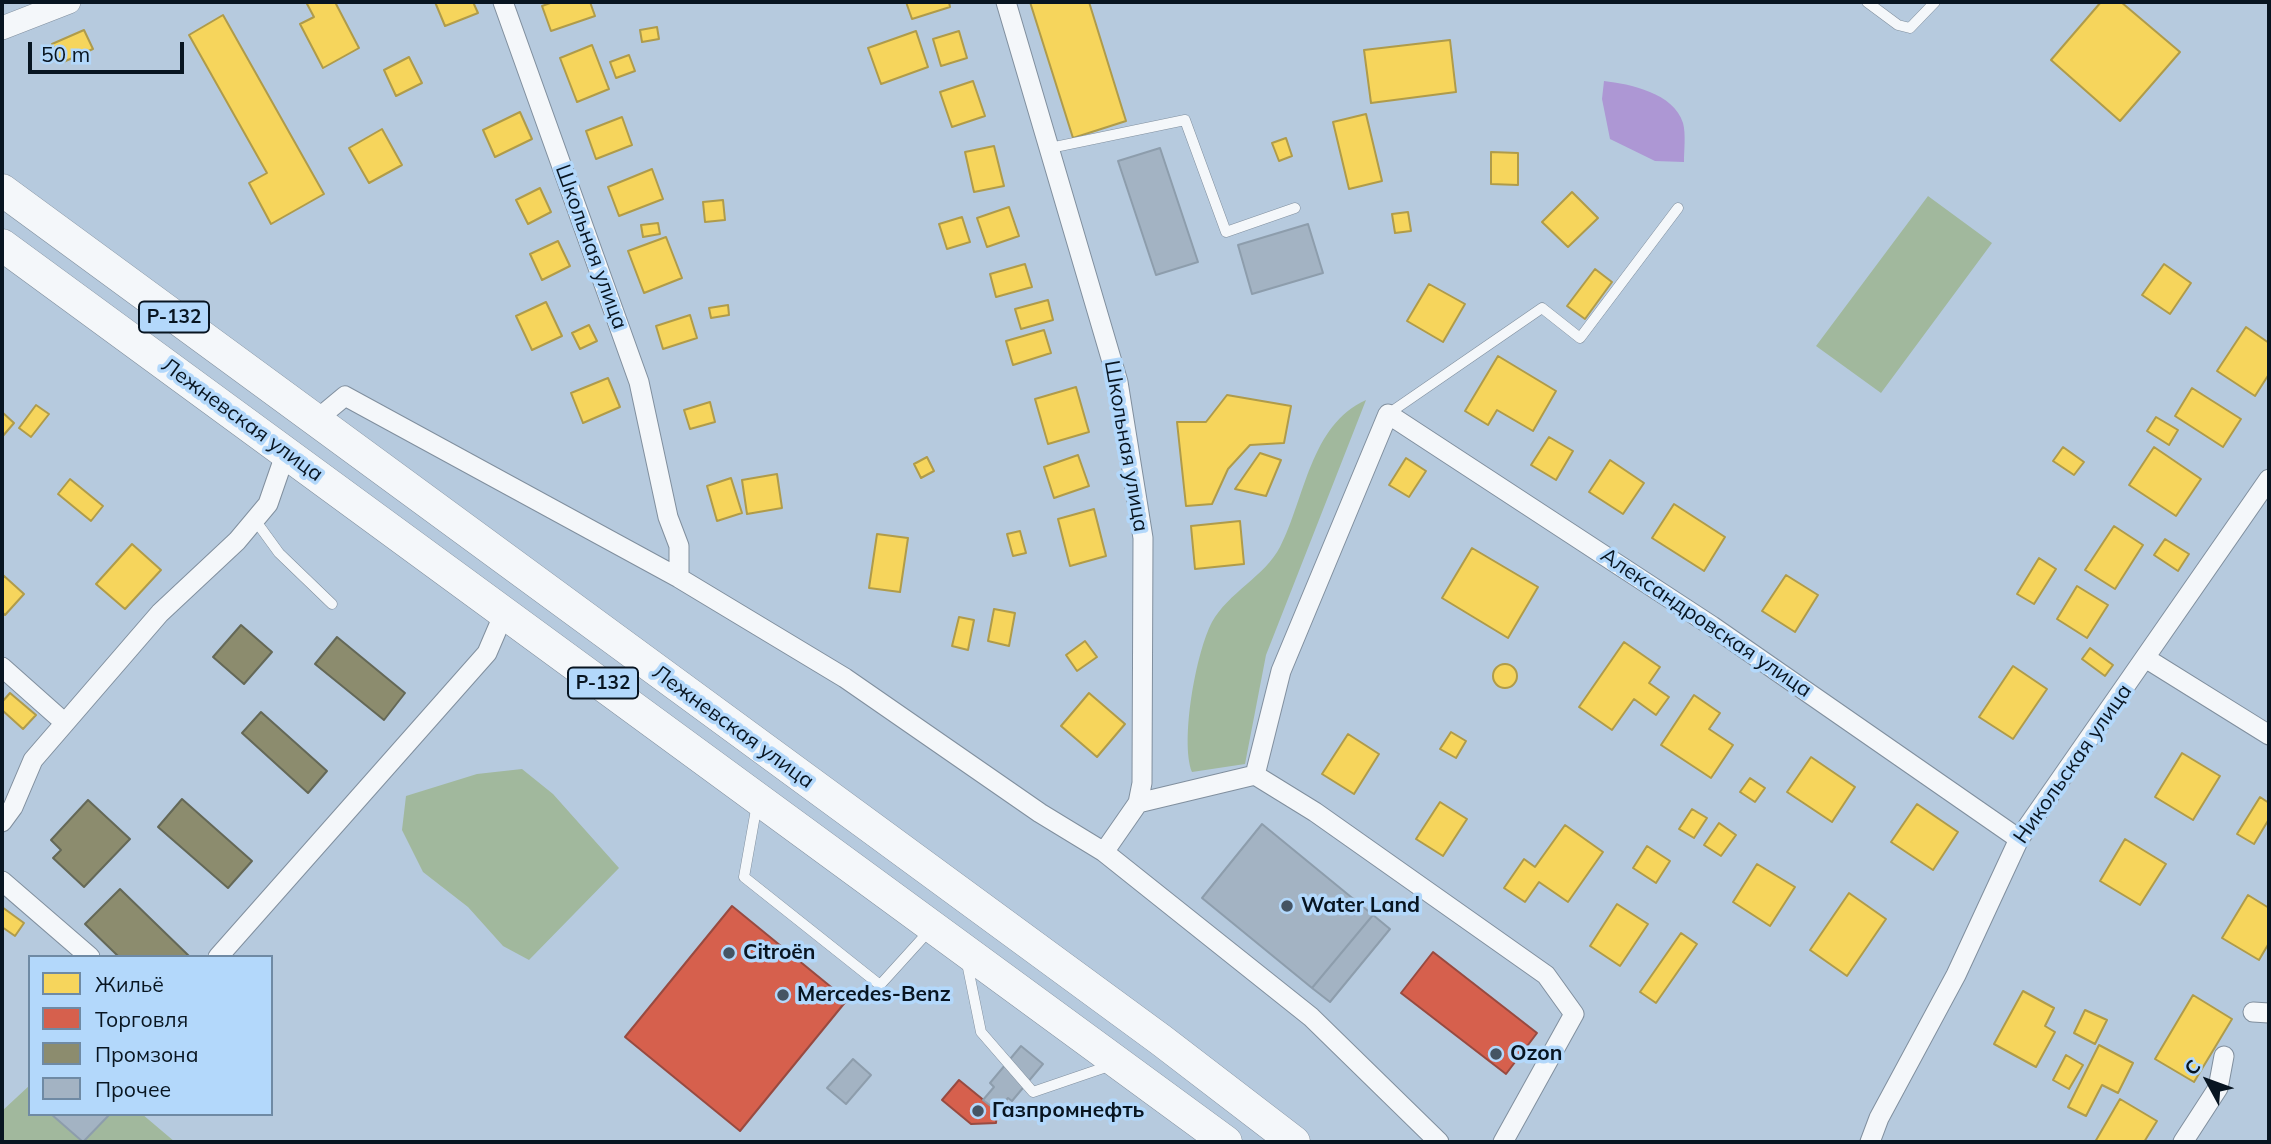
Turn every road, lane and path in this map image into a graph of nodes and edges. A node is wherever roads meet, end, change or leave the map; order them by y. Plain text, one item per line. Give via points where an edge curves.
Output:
1 (69, 2) edge
2 (503, 2) edge
3 (1006, 2) edge
4 (1867, 2) edge
5 (1935, 2) edge
6 (2, 28) edge
7 (1050, 148) junction
8 (2, 190) edge
9 (1295, 208) dead end
10 (1678, 208) dead end
11 (2, 245) edge
12 (1388, 414) junction
13 (314, 421) junction
14 (286, 452) junction
15 (2269, 479) edge
16 (256, 520) junction
17 (679, 578) junction
18 (332, 604) dead end
19 (505, 611) junction
20 (2147, 659) junction
21 (2, 667) edge
22 (65, 723) junction
23 (2269, 736) edge
24 (1255, 775) junction
25 (758, 797) junction
26 (1138, 803) junction
27 (2, 822) edge
28 (2019, 839) junction
29 (1104, 852) junction
30 (2, 881) edge
31 (934, 926) junction
32 (964, 949) junction
33 (88, 955) edge
34 (220, 955) edge
35 (2224, 1056) dead end
36 (1118, 1063) junction
37 (1211, 1136) edge
38 (1294, 1142) edge
39 (1439, 1142) edge
40 (1503, 1142) edge
41 (1870, 1142) edge
42 (2183, 1142) edge

1 - 6 street
2 - 17 street, Школьная улица via 639,382 678,546
3 - 7 street, Школьная улица
4 - 5 lane via 1898,25 1910,28
7 - 9 lane via 1185,120 1226,232
7 - 26 street, Школьная улица via 1118,382 1143,538 1142,783
8 - 13 highway, Лежневская улица / Р-132
10 - 12 lane via 1580,338 1542,308
11 - 14 highway, Лежневская улица / Р-132
12 - 24 street via 1281,671
12 - 28 street, Александровская улица via 1712,626
13 - 17 street via 345,396
13 - 38 highway, Лежневская улица / Р-132
14 - 16 street via 268,504
14 - 19 highway, Лежневская улица / Р-132
15 - 20 street, Никольская улица
16 - 18 lane via 279,553
16 - 22 street via 160,613
17 - 29 street via 845,678
19 - 25 highway, Лежневская улица / Р-132
19 - 34 street via 487,653
20 - 23 street
20 - 28 street, Никольская улица
21 - 22 street
22 - 27 street via 33,760
24 - 26 street
24 - 40 street via 1546,975 1574,1014
25 - 31 highway, Лежневская улица / Р-132
25 - 31 lane via 744,877 880,985
26 - 29 street, Школьная улица
28 - 41 street, Никольская улица
29 - 39 street via 1311,1017
30 - 33 street
31 - 32 highway, Лежневская улица / Р-132
32 - 36 highway, Лежневская улица / Р-132
32 - 36 lane via 981,1032 1033,1092
35 - 42 street via 2218,1088
36 - 37 highway, Лежневская улица / Р-132

